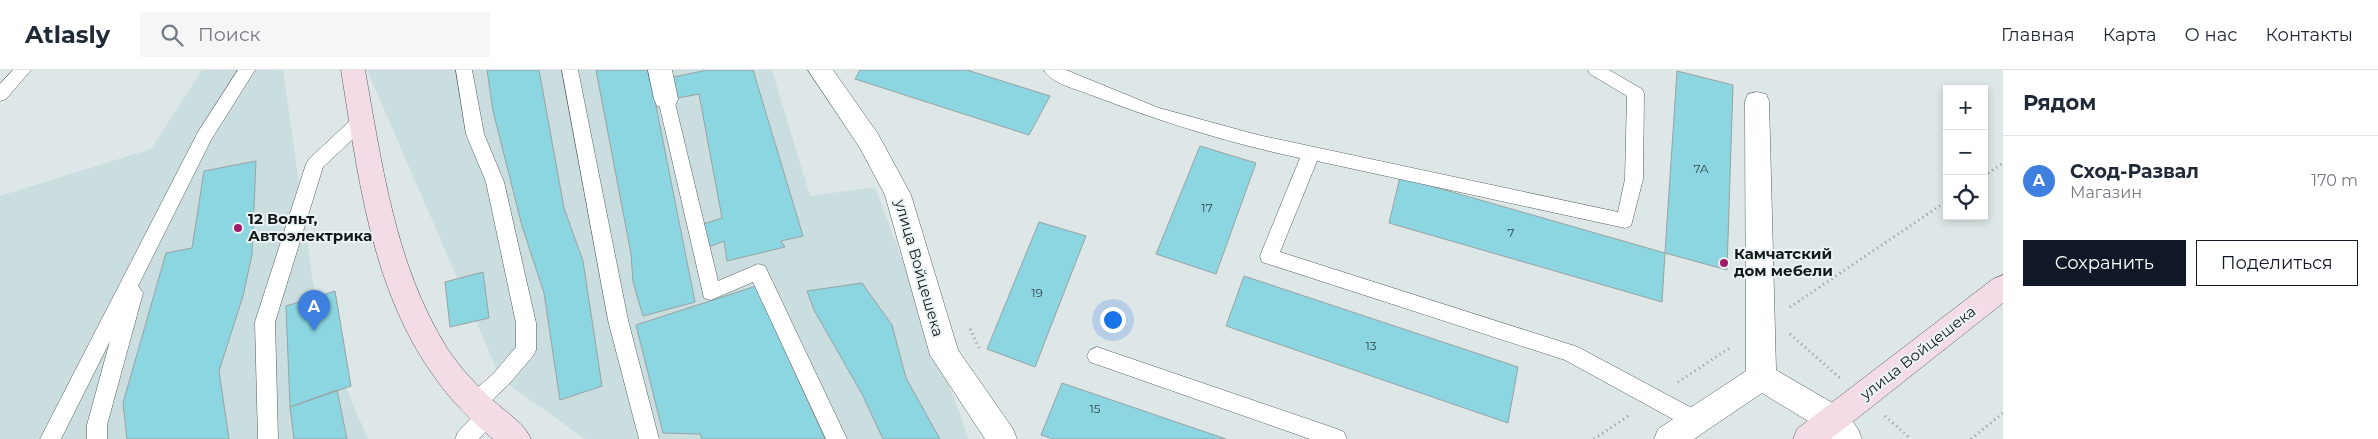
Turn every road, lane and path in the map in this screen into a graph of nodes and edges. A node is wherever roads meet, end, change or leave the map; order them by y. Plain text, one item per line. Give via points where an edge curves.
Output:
1 (23, 70) edge
2 (247, 70) edge
3 (353, 70) edge
4 (464, 70) edge
5 (570, 70) edge
6 (660, 70) edge
7 (820, 70) edge
8 (1052, 70) edge
9 (1596, 70) edge
10 (0, 95) edge
11 (666, 99) joint
12 (1757, 101) dead end
13 (362, 120) junction
14 (1310, 154) junction
15 (2003, 164) edge
16 (1986, 175) edge
17 (143, 253) junction
18 (2003, 287) edge
19 (1097, 356) dead end
20 (1761, 377) junction
21 (481, 408) junction
22 (2003, 413) edge
23 (1696, 421) junction
24 (1840, 429) edge
25 (50, 439) edge
26 (97, 439) edge
27 (268, 439) edge
28 (465, 439) edge
29 (516, 439) edge
30 (649, 439) edge
31 (837, 439) edge
32 (1002, 439) edge
33 (1337, 439) edge
34 (1669, 439) edge
35 (1808, 439) edge
36 (1971, 439) edge

1 - 10 lane
2 - 17 lane via 204,137
3 - 13 main road
4 - 21 lane via 475,134 495,182 526,323 526,350 500,379
5 - 30 lane via 618,320
6 - 11 street
7 - 32 street, улица Войцешека via 869,142 898,195 944,355
8 - 14 lane via 1155,113
9 - 14 lane via 1636,93 1634,179 1625,221
11 - 31 lane via 711,292 758,272
12 - 20 street
13 - 21 main road via 384,229 413,310 437,357
13 - 27 lane via 314,164 265,322
14 - 23 lane via 1269,256 1571,353
15 - 16 path
17 - 25 lane
17 - 26 lane via 97,425
18 - 24 main road, улица Войцешека
19 - 33 lane
20 - 23 street
20 - 24 street
21 - 28 lane
21 - 29 main road
22 - 36 path
23 - 34 street
24 - 35 main road, улица Войцешека

